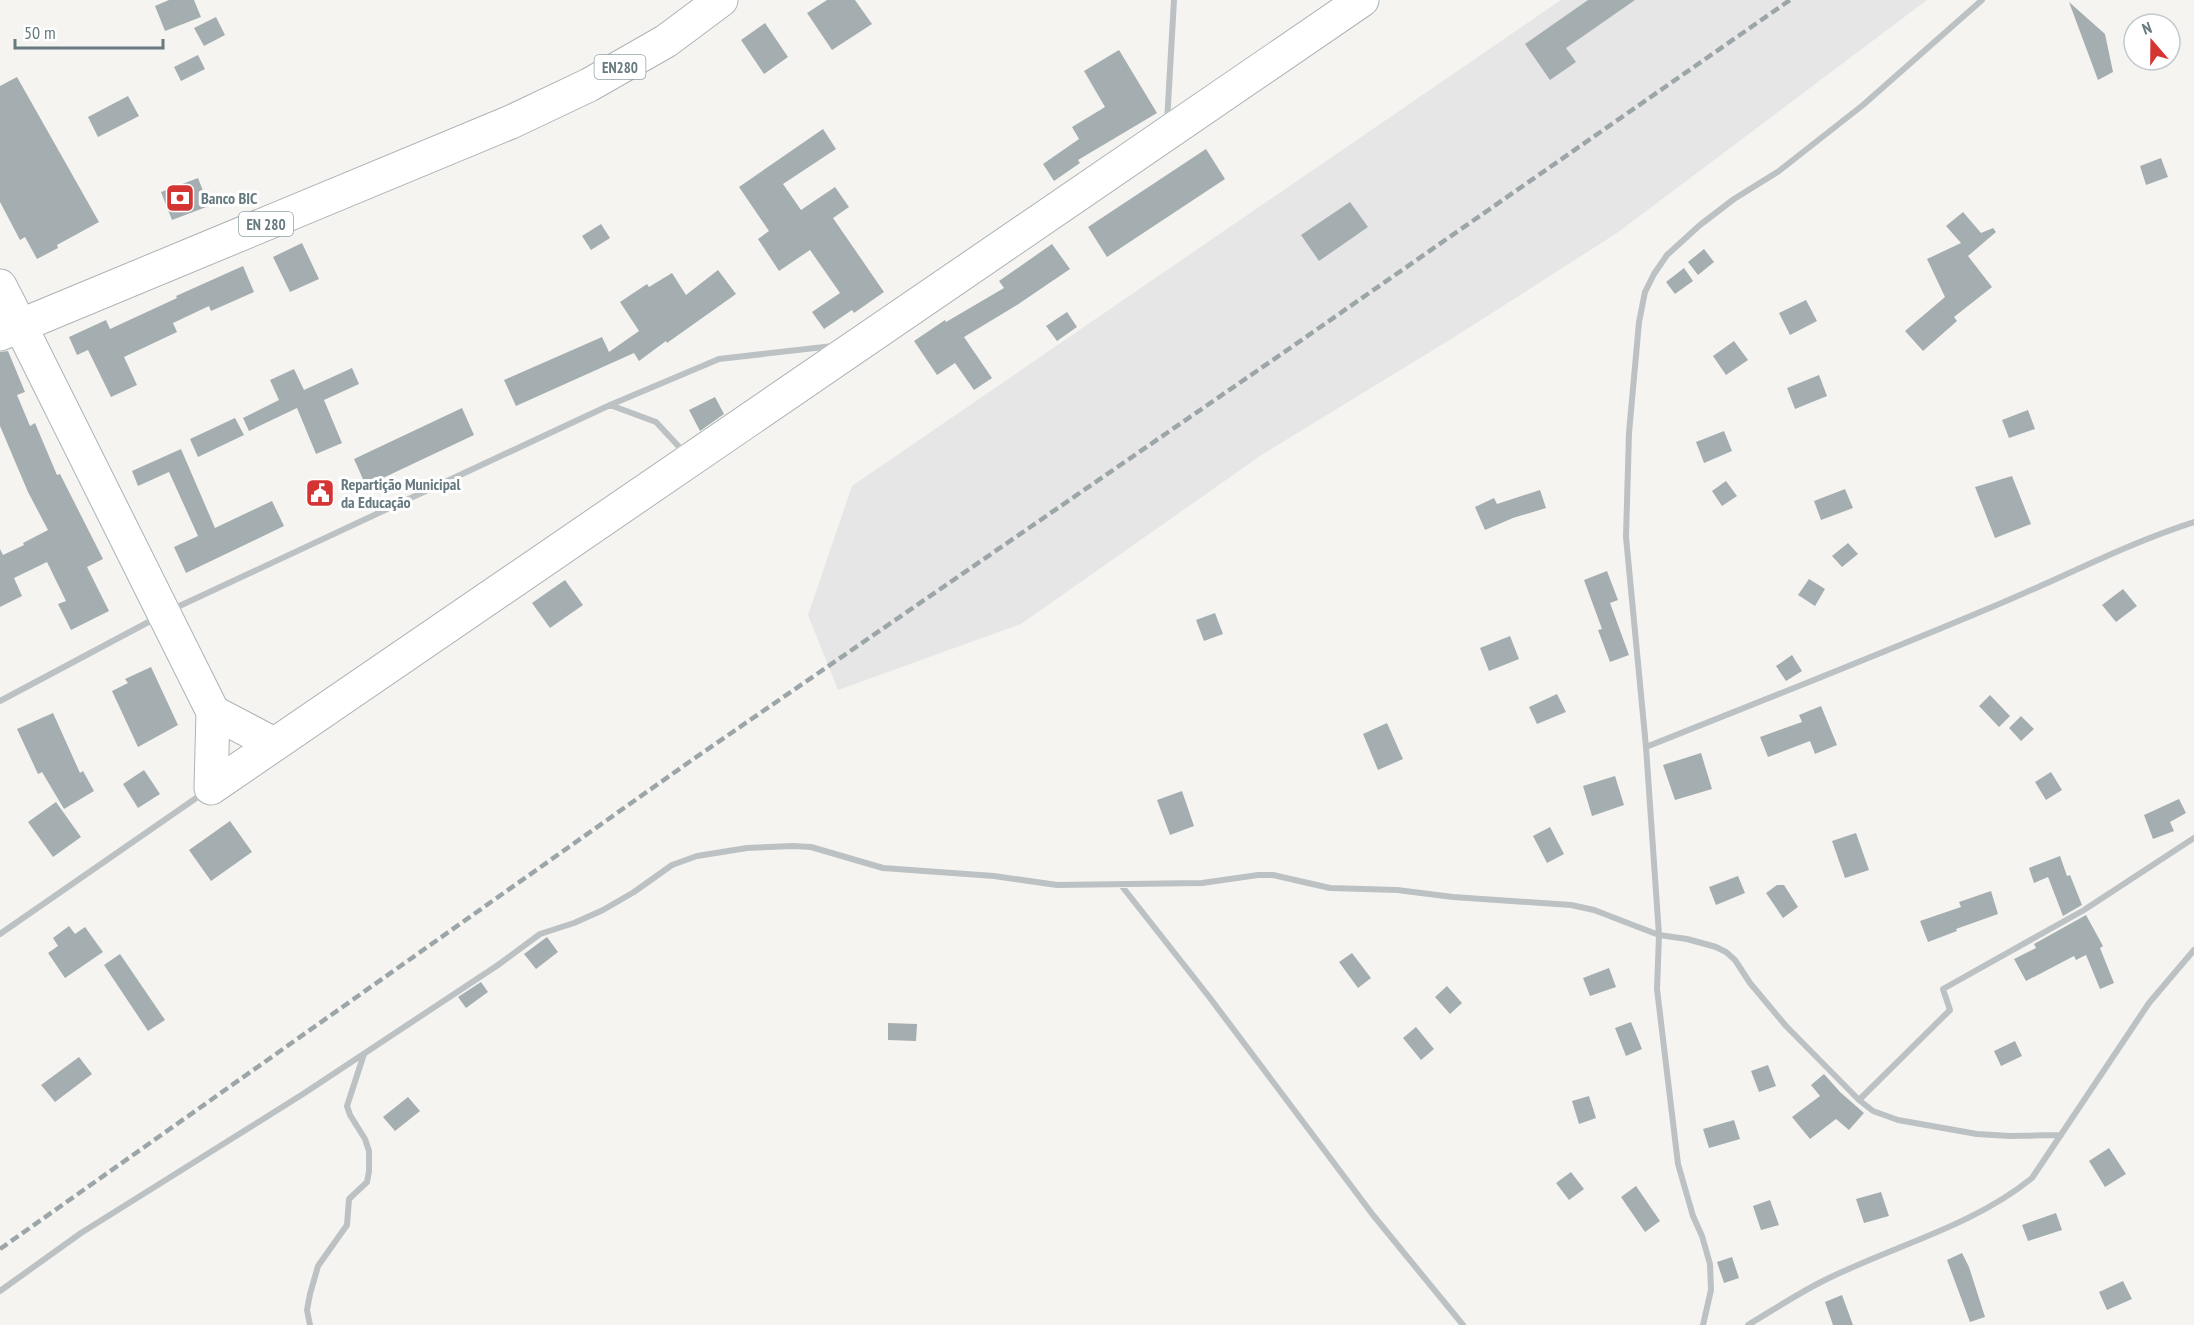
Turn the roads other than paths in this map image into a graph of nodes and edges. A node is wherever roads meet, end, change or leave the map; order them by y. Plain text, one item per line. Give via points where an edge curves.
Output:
1 (721, 0) edge
2 (1174, 0) edge
3 (1362, 0) edge
4 (1982, 0) edge
5 (511, 122) joint
6 (1166, 134) junction
7 (0, 286) edge
8 (10, 329) edge
9 (849, 344) junction
10 (610, 405) junction
11 (690, 459) junction
12 (2194, 522) edge
13 (164, 613) junction
14 (0, 701) edge
15 (213, 712) junction
16 (274, 744) junction
17 (1646, 747) junction
18 (211, 788) junction
19 (2194, 838) edge
20 (1120, 885) junction
21 (0, 934) edge
22 (1659, 935) junction
23 (2194, 950) edge
24 (364, 1053) junction
25 (1859, 1100) junction
26 (2061, 1135) junction
27 (0, 1290) edge
28 (310, 1325) edge
29 (1463, 1325) edge
30 (1703, 1325) edge
31 (1748, 1325) edge

1 - 5 street, EN280 via 666,41 589,85
2 - 6 street
3 - 6 street
4 - 17 street via 1863,105 1779,171 1700,225 1667,255 1645,292 1629,433 1626,537
5 - 8 street, EN 280
6 - 9 street
7 - 8 street
8 - 13 street
9 - 10 street via 719,359
9 - 11 street
10 - 11 street via 656,422
10 - 13 street
11 - 16 street
12 - 17 street via 2151,536 1897,647
13 - 14 street
13 - 15 street
15 - 16 street
15 - 18 street
16 - 18 street
17 - 22 street
18 - 21 street
19 - 25 street via 2084,910 1943,989 1950,1010
20 - 22 street via 1202,883 1273,875 1330,888 1571,904
20 - 24 street via 1057,885 883,868 811,847 747,848 697,856 672,864 603,910 540,934
20 - 29 street via 1373,1215
22 - 25 street via 1716,946 1726,952 1786,1026
22 - 30 street via 1657,989 1678,1164 1710,1264 1712,1290
23 - 26 street via 2148,1003
24 - 27 street via 81,1233
24 - 28 street via 348,1106 365,1138 369,1178 349,1199 347,1225 318,1266 308,1302
25 - 26 street via 1873,1111 1898,1120 1977,1134
26 - 31 street via 2032,1178 2013,1193 1977,1213 1823,1281

